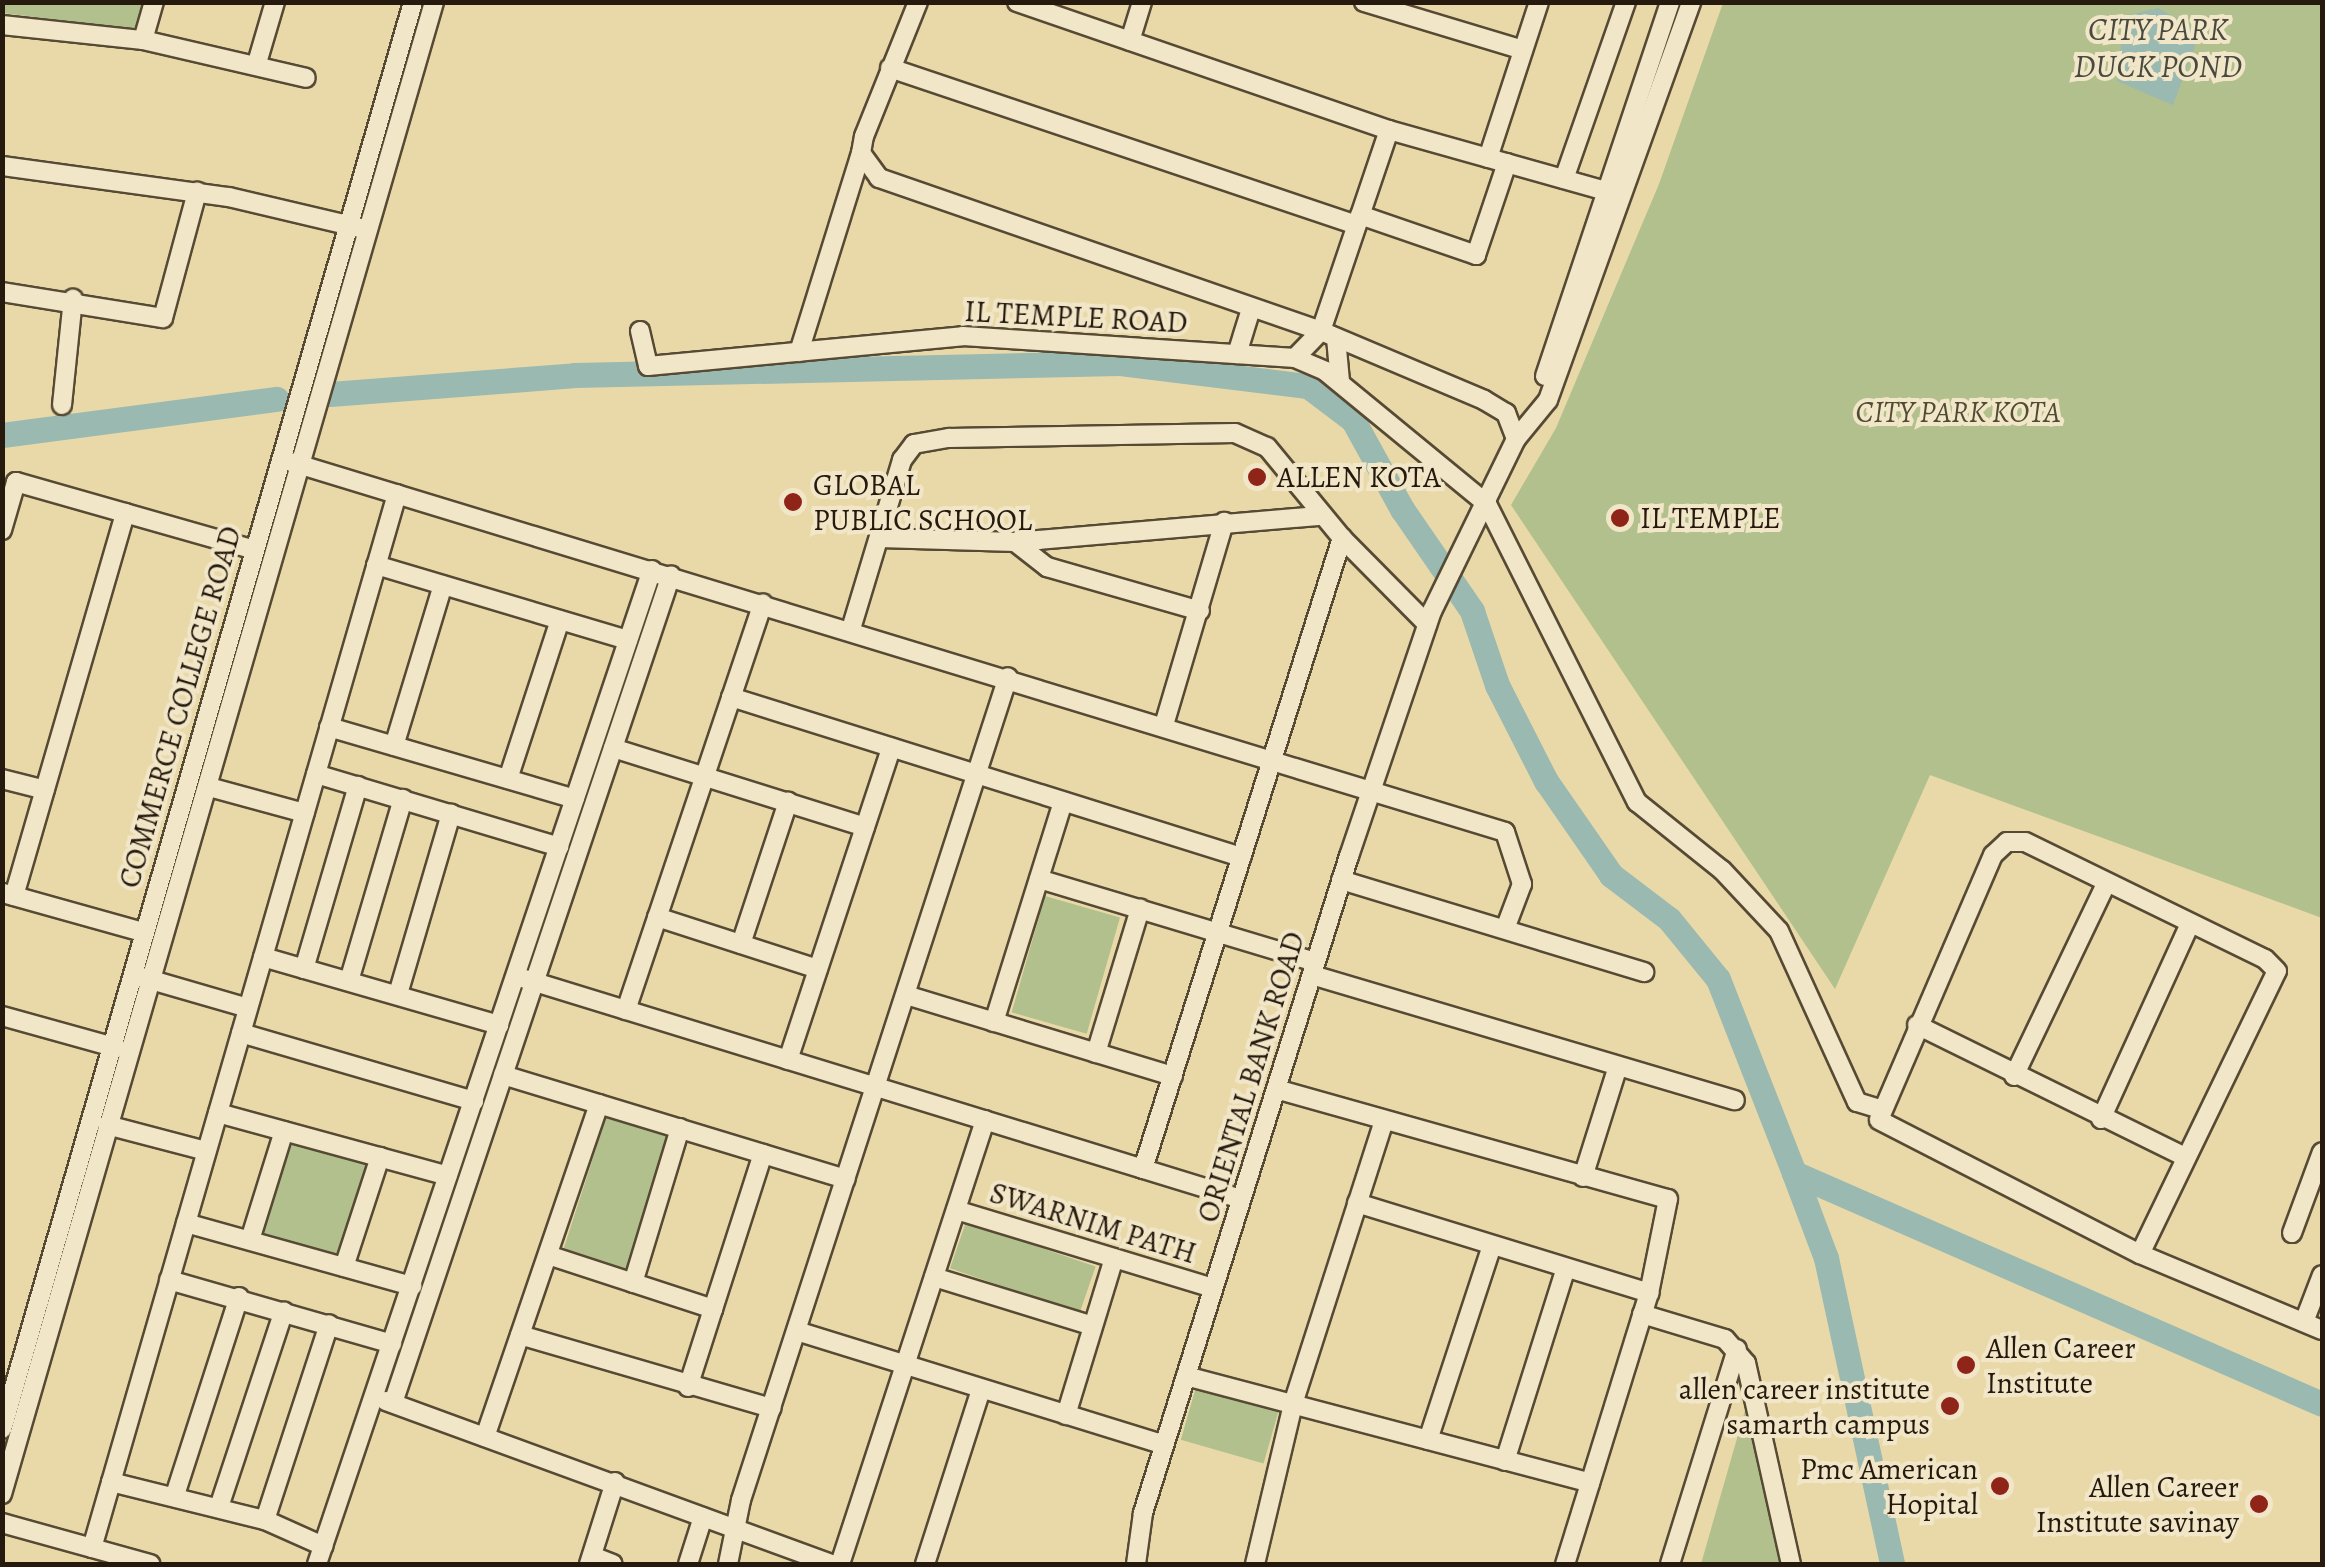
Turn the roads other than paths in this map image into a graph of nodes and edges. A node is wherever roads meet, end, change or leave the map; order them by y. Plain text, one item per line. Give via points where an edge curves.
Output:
1 (154, 2) edge
2 (275, 2) edge
3 (413, 2) edge
4 (434, 2) edge
5 (918, 2) edge
6 (1142, 2) edge
7 (1364, 2) edge
8 (1539, 2) edge
9 (1626, 2) edge
10 (1670, 2) edge
11 (1692, 2) edge
12 (1027, 4) edge
13 (2, 26) edge
14 (142, 40) junction
15 (1130, 41) junction
16 (1524, 50) junction
17 (257, 63) junction
18 (890, 68) junction
19 (306, 78) dead end
20 (1389, 130) junction
21 (861, 153) junction
22 (1488, 158) junction
23 (1507, 163) junction
24 (2, 166) edge
25 (1564, 179) junction
26 (1606, 191) junction
27 (197, 192) junction
28 (1358, 220) junction
29 (349, 225) junction
30 (370, 230) junction
31 (2, 292) edge
32 (73, 299) junction
33 (1250, 312) junction
34 (640, 332) dead end
35 (1329, 335) junction
36 (798, 352) junction
37 (1237, 354) junction
38 (1295, 358) junction
39 (1340, 381) junction
40 (62, 405) dead end
41 (1538, 410) junction
42 (1516, 438) junction
43 (281, 459) junction
44 (302, 465) junction
45 (397, 494) junction
46 (6, 503) edge
47 (1487, 504) junction
48 (125, 513) junction
49 (1321, 516) junction
50 (1224, 522) junction
51 (2, 530) edge
52 (879, 538) junction
53 (1342, 538) junction
54 (1015, 542) junction
55 (254, 550) junction
56 (376, 566) junction
57 (652, 570) junction
58 (671, 575) junction
59 (443, 585) junction
60 (763, 603) junction
61 (1200, 611) junction
62 (1430, 617) junction
63 (560, 620) junction
64 (851, 629) junction
65 (628, 640) junction
66 (1008, 678) junction
67 (731, 697) junction
68 (1164, 725) junction
69 (330, 727) junction
70 (394, 746) junction
71 (613, 748) junction
72 (891, 748) junction
73 (1272, 758) junction
74 (316, 774) junction
75 (977, 775) junction
76 (704, 776) junction
77 (2, 779) edge
78 (508, 779) junction
79 (358, 786) junction
80 (209, 787) junction
81 (1372, 788) junction
82 (45, 790) junction
83 (403, 799) junction
84 (575, 799) junction
85 (788, 802) junction
86 (1063, 802) junction
87 (305, 813) junction
88 (451, 814) junction
89 (866, 827) junction
90 (559, 847) junction
91 (1241, 856) junction
92 (1039, 879) junction
93 (1341, 880) junction
94 (2106, 884) junction
95 (8, 894) edge
96 (1140, 910) junction
97 (657, 917) junction
98 (2190, 924) junction
99 (1504, 930) junction
100 (143, 932) junction
101 (1218, 933) junction
102 (741, 944) junction
103 (263, 956) junction
104 (304, 968) junction
105 (1314, 968) junction
106 (818, 969) junction
107 (1644, 972) dead end
108 (131, 974) junction
109 (516, 976) junction
110 (150, 980) junction
111 (349, 981) junction
112 (534, 982) junction
113 (398, 994) junction
114 (906, 995) junction
115 (248, 1008) junction
116 (626, 1010) junction
117 (2, 1016) edge
118 (994, 1022) junction
119 (499, 1025) junction
120 (1917, 1025) junction
121 (241, 1033) junction
122 (119, 1049) junction
123 (1096, 1053) junction
124 (788, 1060) junction
125 (1618, 1066) junction
126 (503, 1074) junction
127 (1173, 1076) junction
128 (2014, 1076) junction
129 (876, 1087) junction
130 (1276, 1088) junction
131 (1734, 1100) dead end
132 (474, 1101) junction
133 (599, 1104) junction
134 (1880, 1109) junction
135 (218, 1112) junction
136 (2101, 1119) junction
137 (985, 1120) junction
138 (1384, 1120) junction
139 (107, 1125) junction
140 (680, 1128) junction
141 (284, 1131) junction
142 (206, 1152) junction
143 (2322, 1152) edge
144 (763, 1154) junction
145 (2186, 1157) junction
146 (380, 1158) junction
147 (1144, 1169) junction
148 (448, 1176) junction
149 (1583, 1177) junction
150 (846, 1179) junction
151 (1241, 1198) junction
152 (1358, 1203) junction
153 (956, 1210) junction
154 (186, 1222) junction
155 (2292, 1233) dead end
156 (250, 1240) junction
157 (1492, 1245) junction
158 (2140, 1254) junction
159 (548, 1255) junction
160 (1114, 1258) junction
161 (344, 1267) junction
162 (1566, 1268) junction
163 (2322, 1275) edge
164 (934, 1277) junction
165 (169, 1280) junction
166 (633, 1283) junction
167 (412, 1286) junction
168 (1213, 1288) junction
169 (1649, 1293) junction
170 (239, 1297) junction
171 (714, 1308) junction
172 (284, 1311) junction
173 (1642, 1314) junction
174 (2304, 1322) junction
175 (329, 1324) junction
176 (1093, 1326) junction
177 (2322, 1330) edge
178 (800, 1332) junction
179 (520, 1336) junction
180 (392, 1344) junction
181 (1737, 1350) junction
182 (905, 1366) junction
183 (1186, 1376) junction
184 (688, 1387) junction
185 (982, 1390) junction
186 (374, 1396) junction
187 (393, 1403) junction
188 (1293, 1404) junction
189 (772, 1408) junction
190 (1066, 1415) junction
191 (2, 1429) edge
192 (485, 1437) junction
193 (1428, 1440) junction
194 (1164, 1445) junction
195 (1505, 1461) junction
196 (111, 1482) junction
197 (615, 1482) junction
198 (1590, 1483) junction
199 (2, 1494) edge
200 (175, 1496) junction
201 (219, 1507) junction
202 (703, 1517) junction
203 (264, 1520) junction
204 (2, 1523) edge
205 (733, 1528) junction
206 (92, 1548) junction
207 (320, 1555) edge
208 (590, 1560) edge
209 (150, 1564) edge
210 (614, 1564) edge
211 (688, 1564) edge
212 (728, 1564) edge
213 (831, 1564) edge
214 (840, 1564) edge
215 (925, 1564) edge
216 (1136, 1564) edge
217 (1255, 1564) edge
218 (1565, 1564) edge
219 (1670, 1564) edge
220 (1792, 1564) edge

1 - 14 street
2 - 17 street
3 - 29 street, COMMERCE COLLEGE ROAD
4 - 30 street
5 - 18 street
6 - 15 street
7 - 16 street
8 - 16 street
9 - 25 street
10 - 26 street
11 - 41 street via 1548,400
12 - 15 street
13 - 14 street
14 - 17 street
15 - 20 street
16 - 22 street
17 - 19 street
18 - 21 street
18 - 28 street
20 - 22 street
20 - 28 street
21 - 33 street via 879,178
21 - 36 street
22 - 23 street
23 - 25 street
23 - 28 street via 1476,255
24 - 27 street
25 - 26 street
26 - 41 street
27 - 29 street
27 - 32 street via 163,318
28 - 35 street
29 - 30 street
29 - 43 street, COMMERCE COLLEGE ROAD
30 - 44 street
31 - 32 street
32 - 40 street
33 - 35 street
33 - 37 street
34 - 36 street, IL TEMPLE ROAD via 648,366
35 - 38 street
35 - 39 street
35 - 42 street via 1484,400 1506,413
36 - 37 street, IL TEMPLE ROAD via 963,336
37 - 38 street, IL TEMPLE ROAD
38 - 39 street, IL TEMPLE ROAD
39 - 47 street, IL TEMPLE ROAD
41 - 42 street, ORIENTAL BANK ROAD
42 - 47 street, ORIENTAL BANK ROAD
43 - 44 street
43 - 55 street, COMMERCE COLLEGE ROAD
44 - 45 street
44 - 80 street
45 - 56 street
45 - 57 street
46 - 48 street via 16,482
46 - 51 street
47 - 62 street, ORIENTAL BANK ROAD
47 - 134 street via 1637,802 1722,870 1779,931 1857,1102
48 - 55 street
48 - 82 street
49 - 50 street
49 - 52 street via 1267,447 1235,433 949,438 914,444 902,460
49 - 53 street
50 - 54 street
50 - 61 street
52 - 54 street
52 - 64 street
53 - 62 street
53 - 73 street
54 - 61 street via 1047,567
55 - 100 street, COMMERCE COLLEGE ROAD
56 - 59 street
56 - 69 street
57 - 58 street
57 - 65 street
58 - 60 street
58 - 71 street
59 - 63 street
59 - 70 street
60 - 64 street
60 - 67 street
61 - 68 street
62 - 81 street, ORIENTAL BANK ROAD
63 - 65 street
63 - 78 street
64 - 66 street
65 - 84 street
66 - 68 street
66 - 75 street
67 - 72 street
67 - 76 street
68 - 73 street
69 - 70 street
69 - 74 street
70 - 78 street
71 - 76 street
71 - 112 street
72 - 75 street
72 - 89 street
73 - 81 street
73 - 91 street
74 - 79 street
74 - 87 street
75 - 86 street
75 - 114 street
76 - 85 street
76 - 97 street
77 - 82 street
78 - 84 street
79 - 83 street
79 - 104 street
80 - 87 street
80 - 110 street
81 - 93 street, ORIENTAL BANK ROAD
81 - 99 street via 1505,832 1522,884
82 - 95 street
83 - 88 street
83 - 111 street
84 - 90 street
85 - 89 street
85 - 102 street
86 - 91 street
86 - 92 street
87 - 103 street
88 - 90 street
88 - 113 street
89 - 106 street
90 - 109 street
91 - 101 street
92 - 96 street
92 - 118 street
93 - 99 street
93 - 105 street, ORIENTAL BANK ROAD
94 - 98 street
94 - 120 street via 2025,842 2006,842 1994,855
94 - 128 street
95 - 100 street
96 - 101 street
96 - 123 street
97 - 102 street
97 - 116 street
98 - 136 street
98 - 145 street via 2277,971
99 - 107 street
100 - 108 street, COMMERCE COLLEGE ROAD
101 - 105 street
101 - 127 street
102 - 106 street
103 - 104 street
103 - 115 street
104 - 111 street
105 - 125 street
105 - 130 street, ORIENTAL BANK ROAD
106 - 124 street
108 - 110 street
108 - 122 street, COMMERCE COLLEGE ROAD
109 - 112 street
109 - 119 street
110 - 115 street
110 - 122 street
111 - 113 street
112 - 116 street
112 - 126 street
113 - 119 street
114 - 118 street
114 - 129 street
115 - 121 street
116 - 124 street
117 - 122 street
118 - 123 street
119 - 132 street
120 - 128 street
120 - 134 street
121 - 132 street
121 - 135 street
122 - 139 street
122 - 191 street, COMMERCE COLLEGE ROAD
123 - 127 street
124 - 129 street
125 - 131 street
125 - 149 street
126 - 133 street
126 - 187 street
127 - 147 street
128 - 136 street
129 - 137 street
129 - 150 street
130 - 138 street
130 - 151 street, ORIENTAL BANK ROAD
132 - 148 street
133 - 140 street
133 - 159 street
134 - 158 street via 1879,1120 1891,1131
135 - 141 street
135 - 142 street
136 - 145 street
137 - 147 street
137 - 153 street
138 - 149 street
138 - 152 street
139 - 142 street
139 - 199 street
140 - 144 street
140 - 166 street
141 - 146 street
141 - 156 street
142 - 154 street
143 - 155 street
144 - 150 street
144 - 171 street
145 - 158 street
146 - 148 street
146 - 161 street
147 - 151 street
148 - 167 street
149 - 169 street via 1668,1200
150 - 178 street
151 - 168 street, ORIENTAL BANK ROAD
152 - 157 street
152 - 188 street
153 - 160 street, SWARNIM PATH
153 - 164 street
154 - 156 street
154 - 165 street
156 - 161 street
157 - 162 street
157 - 193 street
158 - 174 street
159 - 166 street
159 - 179 street
160 - 168 street, SWARNIM PATH
160 - 176 street
161 - 167 street
162 - 169 street
162 - 195 street
163 - 174 street
164 - 176 street
164 - 182 street
165 - 170 street
165 - 196 street
166 - 171 street
167 - 180 street
168 - 183 street, ORIENTAL BANK ROAD
169 - 173 street
170 - 172 street
170 - 200 street
171 - 184 street
172 - 175 street
172 - 201 street
173 - 181 street via 1708,1331
173 - 198 street
174 - 177 street
175 - 180 street
175 - 203 street
176 - 190 street
178 - 182 street
178 - 189 street
179 - 184 street
179 - 192 street
180 - 186 street
181 - 219 street
181 - 220 street via 1751,1374
182 - 185 street
182 - 214 street
183 - 188 street
183 - 194 street, ORIENTAL BANK ROAD
184 - 189 street
185 - 190 street
185 - 215 street
186 - 187 street
186 - 207 street
187 - 192 street
188 - 193 street
188 - 217 street
189 - 205 street
190 - 194 street
192 - 197 street
193 - 195 street
194 - 216 street, ORIENTAL BANK ROAD
195 - 198 street
196 - 200 street
196 - 206 street
197 - 202 street
197 - 208 street
198 - 218 street
200 - 201 street
201 - 203 street
202 - 205 street
202 - 211 street
203 - 207 street
204 - 206 street
205 - 212 street
205 - 213 street
206 - 209 street
208 - 210 street

